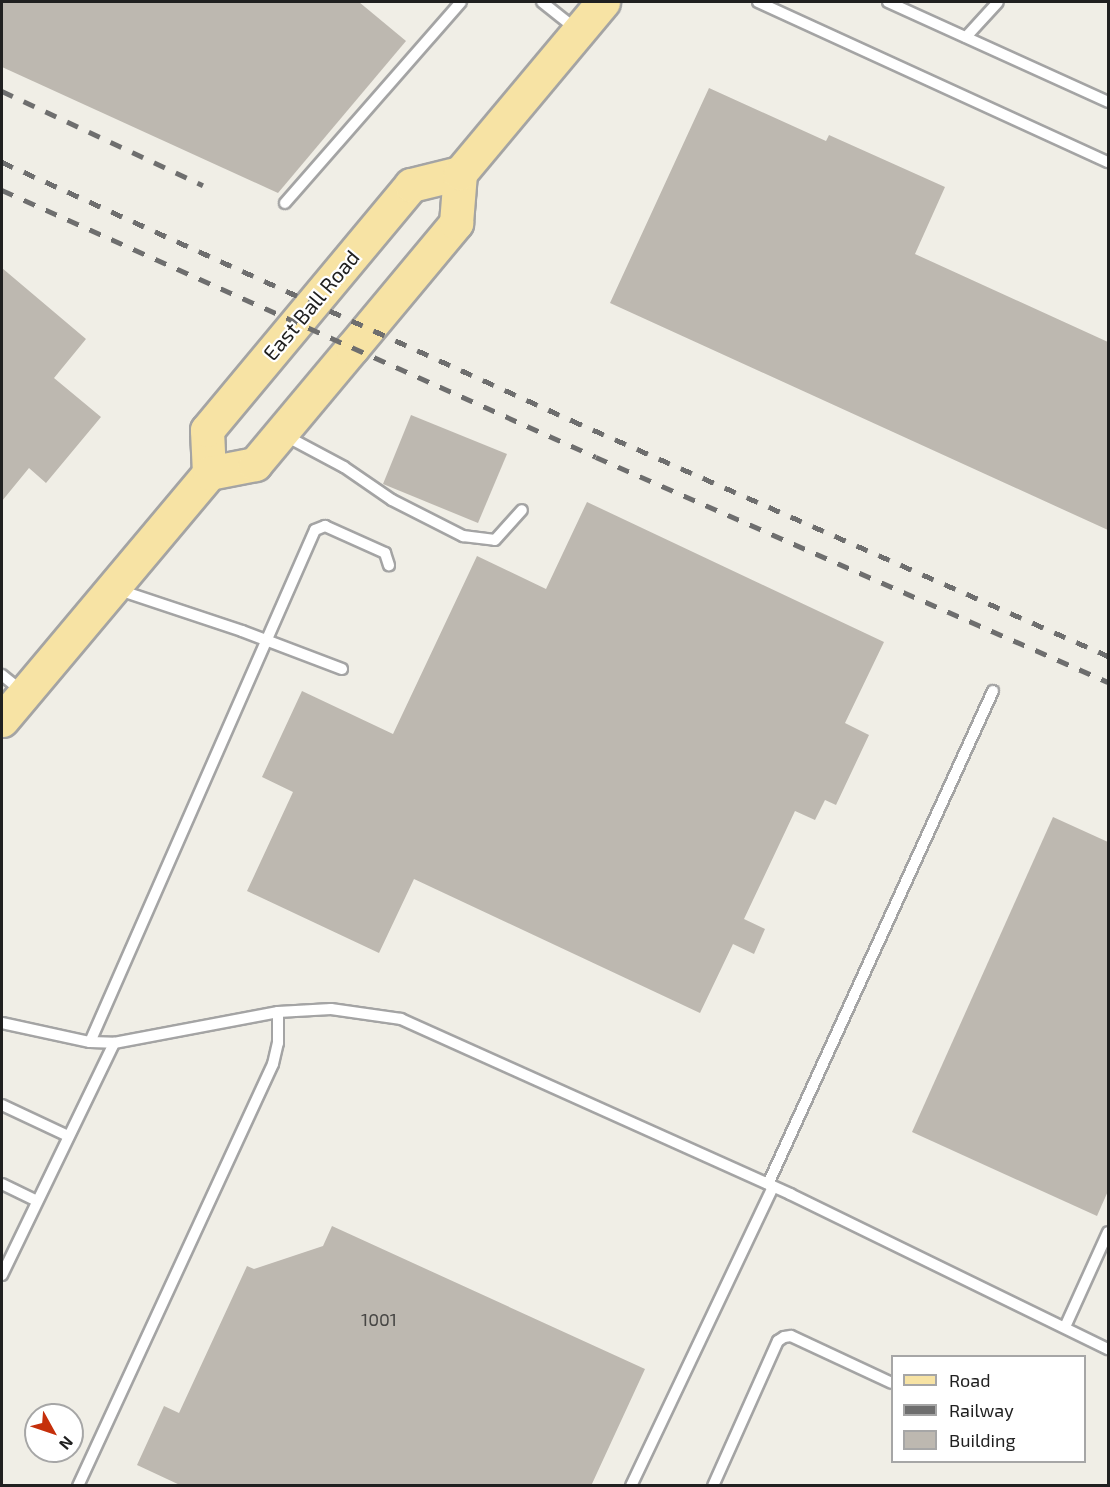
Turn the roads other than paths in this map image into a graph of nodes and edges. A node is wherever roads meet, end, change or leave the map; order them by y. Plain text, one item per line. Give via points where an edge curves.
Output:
1 (461, 2) edge
2 (542, 2) edge
3 (603, 2) edge
4 (758, 2) edge
5 (888, 2) edge
6 (998, 2) edge
7 (579, 31) junction
8 (966, 37) junction
9 (1108, 102) edge
10 (1108, 162) edge
11 (460, 173) junction
12 (285, 203) dead end
13 (281, 433) junction
14 (209, 473) junction
15 (522, 510) dead end
16 (389, 566) dead end
17 (113, 588) junction
18 (266, 640) junction
19 (342, 669) dead end
20 (13, 684) edge
21 (993, 691) dead end
22 (2, 720) edge
23 (278, 1012) junction
24 (2, 1023) edge
25 (90, 1042) junction
26 (114, 1043) junction
27 (2, 1105) edge
28 (68, 1136) junction
29 (2, 1184) edge
30 (770, 1186) junction
31 (37, 1201) junction
32 (1108, 1232) edge
33 (3, 1269) edge
34 (1065, 1328) junction
35 (1108, 1348) edge
36 (891, 1383) edge
37 (78, 1485) edge
38 (631, 1485) edge
39 (713, 1485) edge

1 - 12 lane
2 - 7 lane
3 - 7 main road
4 - 10 lane
5 - 8 lane
6 - 8 lane
7 - 11 main road
8 - 9 lane
11 - 13 main road via 456,223
11 - 14 main road, East Ball Road via 411,185 207,430
13 - 14 main road via 255,464
13 - 15 lane via 344,467 392,500 463,536 495,540
14 - 17 main road
16 - 18 lane via 385,553 321,526 315,530
17 - 18 lane
17 - 20 main road
18 - 19 lane
18 - 25 lane
20 - 22 main road
21 - 30 lane
23 - 26 lane
23 - 30 lane via 331,1009 401,1019
23 - 37 lane via 273,1064
24 - 25 lane
25 - 26 lane
26 - 28 lane
27 - 28 lane
28 - 31 lane
29 - 31 lane
30 - 34 lane
30 - 38 lane
31 - 33 lane
32 - 34 lane
34 - 35 lane
36 - 39 lane via 791,1336 784,1337 778,1341

